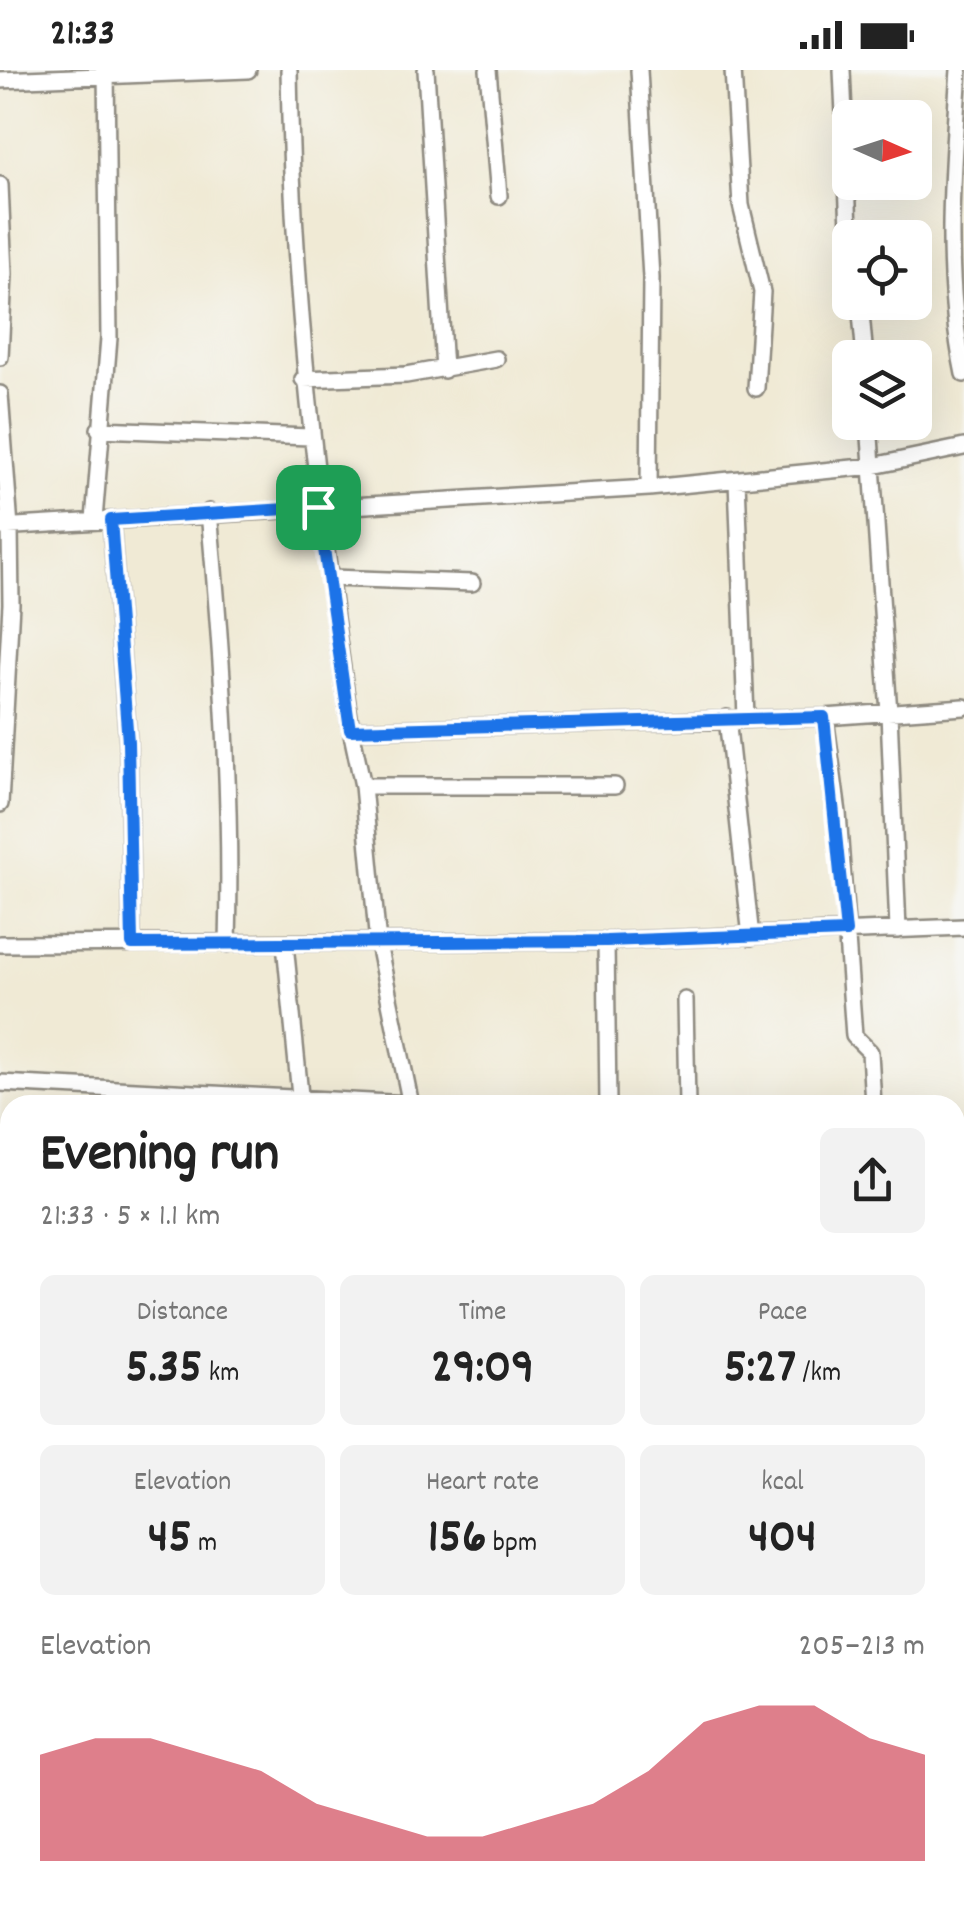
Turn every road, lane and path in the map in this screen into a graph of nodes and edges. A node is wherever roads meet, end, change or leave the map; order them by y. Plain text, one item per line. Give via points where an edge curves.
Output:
1 (248, 70) edge
2 (289, 70) edge
3 (426, 70) edge
4 (488, 70) edge
5 (639, 70) edge
6 (733, 70) edge
7 (842, 70) edge
8 (959, 70) edge
9 (106, 72) edge
10 (0, 80) edge
11 (0, 185) edge
12 (499, 196) dead end
13 (849, 220) edge
14 (0, 356) edge
15 (496, 360) dead end
16 (444, 370) junction
17 (964, 374) edge
18 (303, 380) junction
19 (756, 388) dead end
20 (0, 394) edge
21 (100, 429) junction
22 (310, 438) junction
23 (871, 440) edge
24 (964, 447) edge
25 (873, 466) junction
26 (737, 480) junction
27 (649, 488) junction
28 (318, 507) junction
29 (209, 512) junction
30 (94, 520) junction
31 (111, 520) junction
32 (5, 527) edge
33 (332, 578) junction
34 (472, 582) dead end
35 (964, 707) edge
36 (890, 713) junction
37 (824, 717) junction
38 (728, 718) junction
39 (746, 718) junction
40 (3, 724) edge
41 (350, 730) junction
42 (363, 786) junction
43 (615, 786) dead end
44 (0, 804) edge
45 (964, 916) edge
46 (964, 927) edge
47 (898, 930) junction
48 (846, 932) junction
49 (751, 937) junction
50 (606, 941) junction
51 (0, 944) edge
52 (132, 944) junction
53 (228, 944) junction
54 (285, 944) junction
55 (378, 944) junction
56 (685, 1000) dead end
57 (0, 1084) edge
58 (184, 1095) edge
59 (300, 1095) edge
60 (408, 1095) edge
61 (608, 1095) edge
62 (687, 1095) edge
63 (873, 1095) edge

1 - 9 street
2 - 18 street
3 - 16 street
4 - 12 street
5 - 27 street via 651,278
6 - 19 street via 744,222 762,292
7 - 13 street
8 - 17 street via 951,244
9 - 10 street
9 - 21 street via 110,338
11 - 14 street
15 - 16 street
16 - 18 street
18 - 22 street
20 - 32 street
21 - 22 street
21 - 30 street
22 - 28 street
23 - 25 street
24 - 25 street
25 - 26 street
25 - 36 street
26 - 27 street
26 - 39 street
27 - 28 street
28 - 29 street
28 - 33 street
29 - 31 street
29 - 53 street via 225,702
30 - 31 street
30 - 32 street
31 - 52 street via 128,742
32 - 40 street
33 - 34 street
33 - 41 street
35 - 36 street
36 - 37 street
36 - 47 street
37 - 39 street
37 - 48 street
38 - 39 street
38 - 41 street
38 - 49 street
40 - 44 street
41 - 42 street
42 - 43 street
42 - 55 street
45 - 46 street
46 - 47 street
47 - 48 street
48 - 49 street
48 - 63 street via 854,1036 870,1052
49 - 50 street
50 - 55 street
50 - 61 street
51 - 52 street
52 - 53 street
53 - 54 street
54 - 55 street
54 - 59 street
55 - 60 street
56 - 62 street
57 - 58 street

